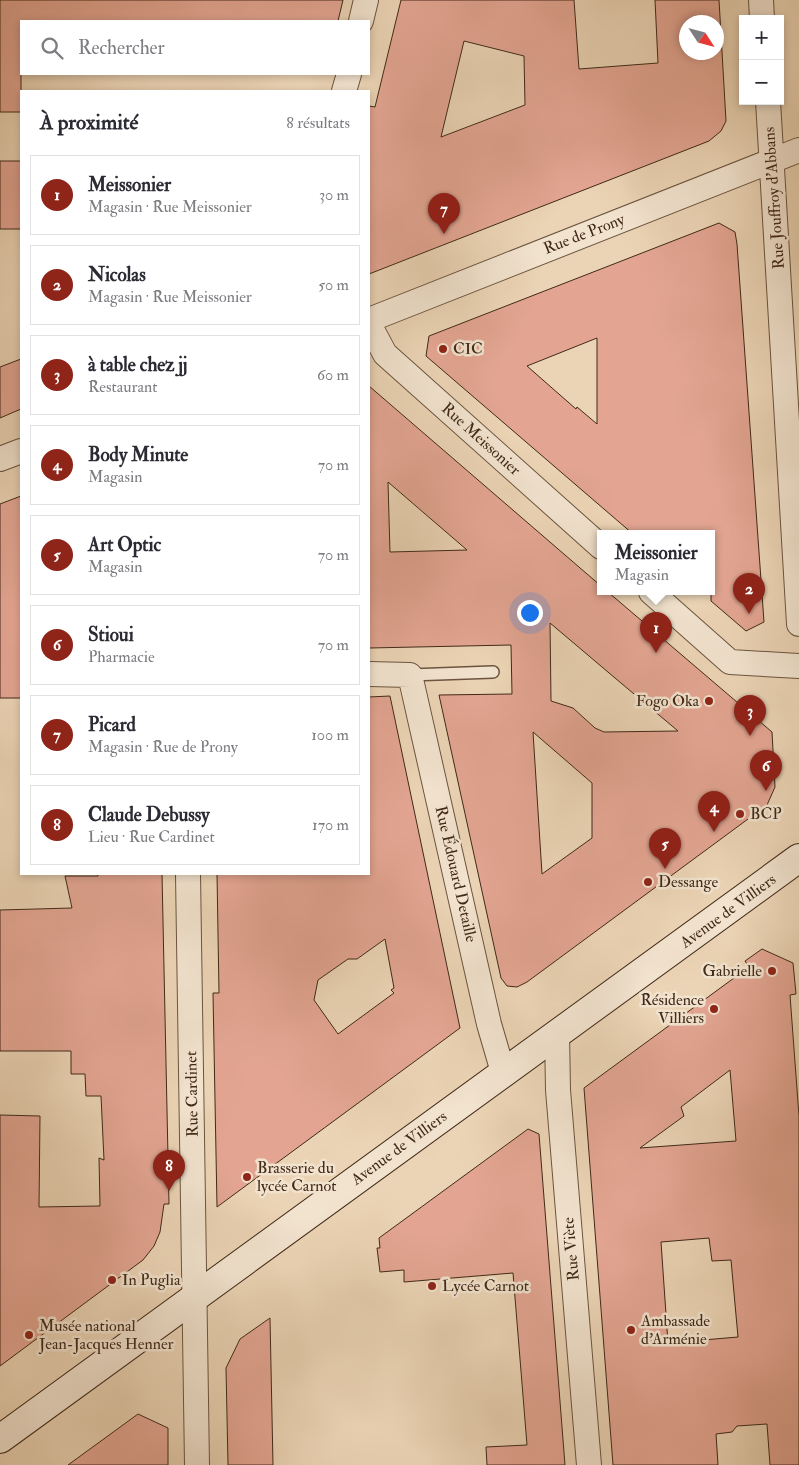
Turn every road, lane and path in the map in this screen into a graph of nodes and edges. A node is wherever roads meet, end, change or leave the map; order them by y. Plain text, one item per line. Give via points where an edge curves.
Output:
1 (366, 0) edge
2 (761, 0) edge
3 (762, 15) edge
4 (361, 20) edge
5 (349, 75) edge
6 (344, 90) edge
7 (768, 105) edge
8 (799, 150) edge
9 (773, 161) junction
10 (370, 320) edge
11 (370, 326) edge
12 (20, 451) edge
13 (0, 459) edge
14 (597, 543) edge
15 (654, 595) edge
16 (799, 624) edge
17 (799, 666) edge
18 (493, 672) dead end
19 (370, 674) edge
20 (410, 676) junction
21 (799, 858) edge
22 (188, 875) edge
23 (557, 1033) junction
24 (503, 1072) junction
25 (195, 1298) junction
26 (0, 1439) edge
27 (197, 1465) edge
28 (589, 1465) edge

1 - 4 street
2 - 3 street
5 - 6 street
7 - 9 street, Rue Jouffroy d'Abbans
8 - 9 street, Rue de Prony
9 - 10 street, Rue de Prony
9 - 16 street, Rue Jouffroy d'Abbans
11 - 14 street, Rue Meissonier via 385,354
12 - 13 street
15 - 17 street via 730,662
18 - 20 lane
19 - 20 street
20 - 24 street, Rue Édouard Detaille via 489,1024
21 - 23 main road, Avenue de Villiers
22 - 25 street, Rue Cardinet
23 - 24 main road, Avenue de Villiers
23 - 28 street, Rue Viète via 558,1090
24 - 25 main road, Avenue de Villiers
25 - 26 main road, Avenue de Villiers
25 - 27 street, Rue Cardinet

